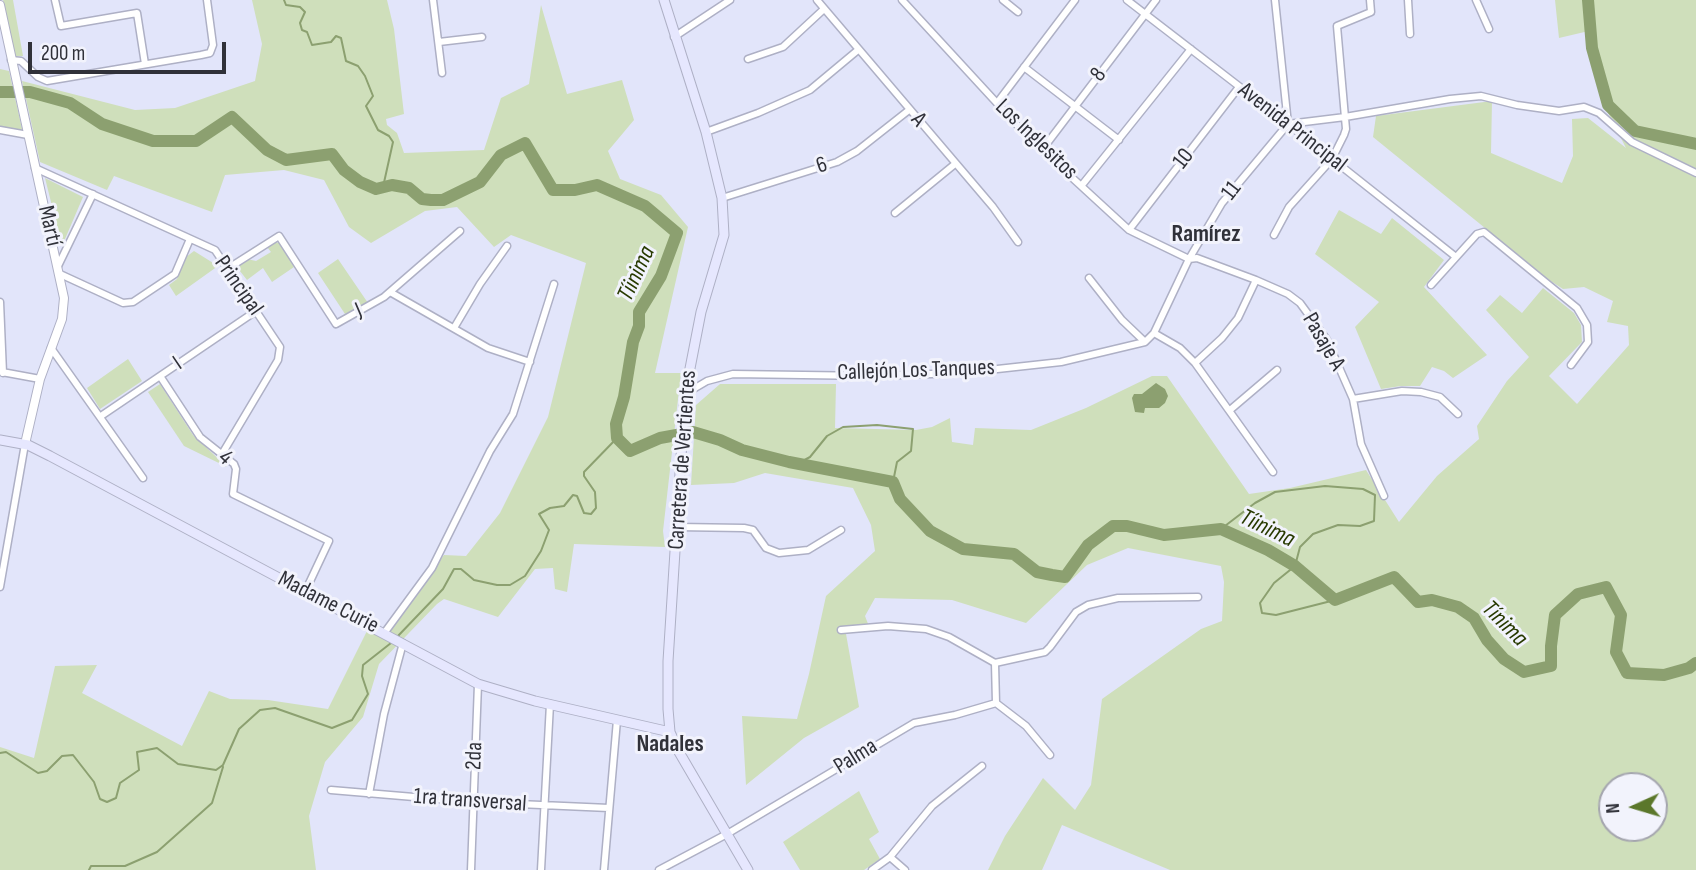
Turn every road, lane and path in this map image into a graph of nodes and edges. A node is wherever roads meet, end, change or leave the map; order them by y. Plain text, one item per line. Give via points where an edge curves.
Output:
1 (55, 0) edge
2 (207, 0) edge
3 (433, 0) edge
4 (664, 0) edge
5 (730, 0) edge
6 (817, 0) edge
7 (902, 0) edge
8 (1003, 0) edge
9 (1075, 0) edge
10 (1127, 0) edge
11 (1156, 0) edge
12 (1275, 0) edge
13 (1370, 0) edge
14 (1408, 0) edge
15 (1476, 0) edge
16 (0, 5) edge
17 (824, 9) junction
18 (1018, 12) dead end
19 (1145, 14) junction
20 (1489, 29) dead end
21 (1410, 34) dead end
22 (482, 37) dead end
23 (674, 37) junction
24 (439, 42) junction
25 (1191, 49) junction
26 (858, 50) junction
27 (748, 59) dead end
28 (145, 64) junction
29 (12, 65) junction
30 (1024, 67) junction
31 (442, 73) dead end
32 (1239, 88) junction
33 (997, 103) junction
34 (1075, 106) junction
35 (909, 110) junction
36 (1345, 117) junction
37 (1288, 124) junction
38 (0, 130) edge
39 (706, 132) junction
40 (28, 135) junction
41 (1119, 140) junction
42 (1042, 150) junction
43 (1332, 159) junction
44 (955, 164) junction
45 (35, 168) junction
46 (1696, 173) edge
47 (1082, 185) junction
48 (93, 194) junction
49 (722, 198) junction
50 (895, 213) dead end
51 (1129, 230) junction
52 (460, 231) dead end
53 (1274, 235) dead end
54 (190, 239) junction
55 (1018, 242) dead end
56 (507, 246) dead end
57 (1456, 257) junction
58 (1189, 259) junction
59 (227, 268) junction
60 (59, 270) junction
61 (1089, 278) dead end
62 (1256, 280) junction
63 (554, 284) dead end
64 (1431, 285) dead end
65 (390, 292) junction
66 (0, 302) edge
67 (256, 311) junction
68 (454, 328) junction
69 (1154, 333) junction
70 (1146, 341) junction
71 (51, 348) junction
72 (530, 362) junction
73 (1195, 363) junction
74 (1571, 365) dead end
75 (1277, 370) dead end
76 (2, 372) edge
77 (160, 376) junction
78 (40, 379) junction
79 (685, 394) junction
80 (1353, 398) junction
81 (1230, 410) junction
82 (1458, 414) dead end
83 (101, 416) junction
84 (0, 440) edge
85 (25, 444) junction
86 (222, 454) junction
87 (1273, 472) dead end
88 (143, 478) dead end
89 (1384, 496) dead end
90 (677, 527) junction
91 (841, 530) dead end
92 (0, 585) edge
93 (305, 592) junction
94 (1198, 597) dead end
95 (841, 631) dead end
96 (394, 638) junction
97 (995, 663) junction
98 (478, 684) junction
99 (996, 703) junction
100 (550, 704) junction
101 (617, 720) junction
102 (670, 732) junction
103 (1050, 755) dead end
104 (982, 766) dead end
105 (331, 790) dead end
106 (369, 794) junction
107 (473, 802) junction
108 (544, 806) junction
109 (608, 808) junction
110 (727, 834) junction
111 (890, 858) junction
112 (471, 870) edge
113 (541, 870) edge
114 (604, 870) edge
115 (659, 870) edge
116 (748, 870) edge
117 (872, 870) edge
118 (905, 870) edge

1 - 28 street via 61,26 137,13
2 - 28 street via 210,52
3 - 24 street
4 - 23 main road, Carretera de Vertientes
5 - 23 street
6 - 17 street, A
7 - 33 street, Los Inglesitos
8 - 18 street
9 - 30 street
10 - 19 street, Avenida Principal
11 - 19 street, 8
12 - 37 street
13 - 36 street via 1371,12 1337,26
14 - 21 street
15 - 20 street
16 - 29 street, Martí
17 - 26 street, A
17 - 27 street via 783,47
19 - 25 street, Avenida Principal
19 - 34 street, 8
22 - 24 street
23 - 39 main road, Carretera de Vertientes
24 - 31 street
25 - 32 street, Avenida Principal
25 - 41 street
26 - 35 street, A
26 - 39 street via 810,90
28 - 29 street via 47,81 21,61
29 - 40 street, Martí
30 - 33 street
30 - 34 street
32 - 37 street, Avenida Principal
32 - 51 street, 10
33 - 42 street, Los Inglesitos
34 - 41 street
34 - 42 street, 8
35 - 44 street, A
35 - 49 street, 6 via 836,162
36 - 37 street
36 - 43 street via 1346,129
36 - 46 street via 1481,96 1559,111 1584,107 1599,113 1632,142
37 - 43 street, Avenida Principal
37 - 58 street, 11 via 1222,203
38 - 40 street
39 - 49 main road, Carretera de Vertientes
40 - 45 street, Martí
41 - 47 street
42 - 47 street, Los Inglesitos
43 - 53 street via 1289,207
43 - 57 street, Avenida Principal
44 - 50 street
44 - 55 street, A
45 - 48 street, Principal
45 - 60 street, Martí
47 - 51 street, Los Inglesitos
48 - 54 street, Principal
48 - 60 street
49 - 79 main road, Carretera de Vertientes via 724,235 701,312
51 - 58 street, Los Inglesitos
52 - 65 street
54 - 59 street, Principal via 215,250
54 - 60 street via 175,274 133,302 123,303
56 - 68 street
57 - 64 street
57 - 74 street via 1484,232 1577,308 1587,326 1588,342
58 - 62 street, Pasaje A
58 - 69 street, 11
59 - 65 street, J via 279,236 335,324
59 - 67 street, Principal
60 - 71 street, Martí via 62,319
61 - 70 street via 1122,320
62 - 73 street via 1238,318
62 - 80 street, Pasaje A via 1300,303 1327,340
63 - 72 street
65 - 68 street, J
66 - 76 street
67 - 77 street, I
67 - 86 street, Principal via 280,347 278,360
68 - 72 street, J via 488,348
69 - 70 street, 11
69 - 73 street
70 - 79 street, Callejón Los Tanques via 1061,362 961,373 733,374 707,381
71 - 78 street, Martí
71 - 83 street
72 - 96 street via 513,414
73 - 81 street
75 - 81 street
76 - 78 street
77 - 83 street, I
77 - 86 street, 4 via 200,437
78 - 85 street, Martí
79 - 90 main road, Carretera de Vertientes
80 - 82 street via 1421,392 1440,397
80 - 89 street, Pasaje A via 1361,444
81 - 87 street
83 - 88 street
84 - 85 main road, Madame Curie
85 - 92 street
85 - 93 main road, Madame Curie
86 - 93 street, 4 via 236,469 233,494 329,541
90 - 91 street via 753,530 766,548 779,553 808,550
90 - 102 main road, Carretera de Vertientes via 667,682
93 - 96 main road, Madame Curie
94 - 97 street via 1118,598 1088,605 1076,612 1045,652
95 - 97 street via 888,626 926,629
96 - 98 main road, Madame Curie
96 - 106 street
97 - 99 street
98 - 100 main road, Madame Curie
98 - 107 street, 2da
99 - 103 street via 1026,726
99 - 110 street, Palma via 914,723
100 - 101 main road, Madame Curie
100 - 108 street
101 - 102 main road, Madame Curie
101 - 109 street
102 - 110 main road, Carretera de Vertientes
104 - 111 street via 932,806
105 - 106 street, 1ra transversal
106 - 107 street, 1ra transversal
107 - 108 street, 1ra transversal
107 - 112 street, 2da
108 - 109 street, 1ra transversal
108 - 113 street
109 - 114 street
110 - 115 street, Palma
110 - 116 main road, Carretera de Vertientes
111 - 117 street
111 - 118 street

